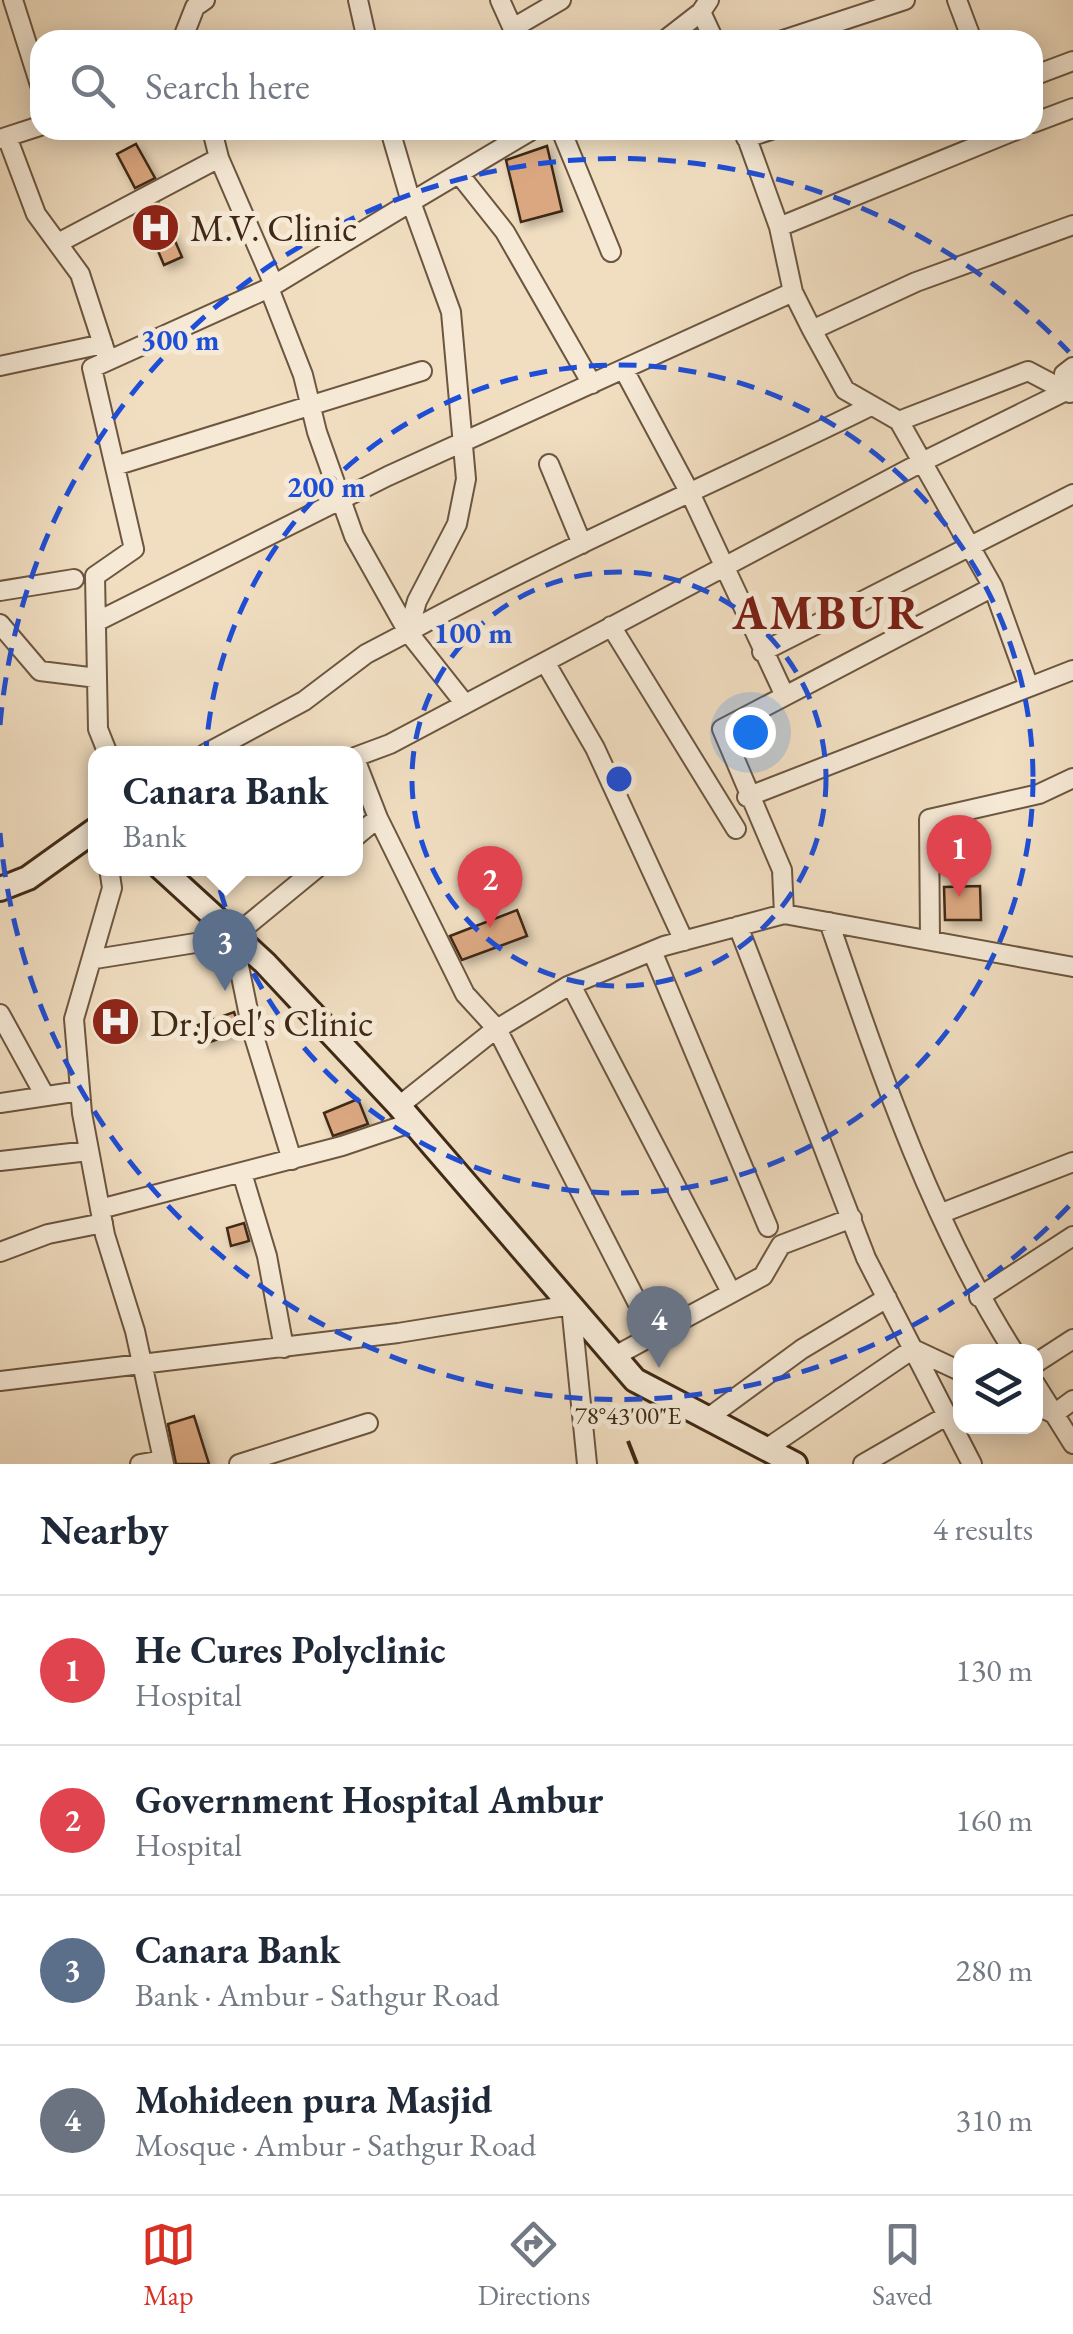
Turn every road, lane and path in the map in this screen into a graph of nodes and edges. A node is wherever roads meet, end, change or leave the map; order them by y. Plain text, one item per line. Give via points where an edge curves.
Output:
1 (13, 0) edge
2 (205, 0) edge
3 (358, 0) edge
4 (500, 0) edge
5 (561, 0) edge
6 (906, 0) edge
7 (956, 0) edge
8 (705, 6) edge
9 (186, 30) edge
10 (366, 30) edge
11 (513, 30) edge
12 (520, 30) edge
13 (676, 30) edge
14 (814, 30) edge
15 (968, 30) edge
16 (30, 53) edge
17 (1073, 61) edge
18 (1043, 72) edge
19 (1073, 108) edge
20 (1043, 120) edge
21 (30, 129) edge
22 (4, 138) edge
23 (214, 140) edge
24 (393, 140) edge
25 (515, 140) edge
26 (565, 140) edge
27 (747, 140) edge
28 (992, 140) edge
29 (219, 158) junction
30 (459, 174) junction
31 (411, 202) junction
32 (1073, 225) edge
33 (779, 227) junction
34 (60, 242) junction
35 (611, 252) dead end
36 (272, 286) junction
37 (793, 292) junction
38 (812, 330) junction
39 (106, 352) junction
40 (0, 366) edge
41 (1073, 367) edge
42 (624, 370) junction
43 (422, 371) dead end
44 (592, 384) junction
45 (1070, 393) edge
46 (868, 407) junction
47 (311, 408) junction
48 (899, 421) junction
49 (465, 442) junction
50 (922, 462) junction
51 (549, 464) dead end
52 (115, 466) junction
53 (1073, 494) edge
54 (692, 495) junction
55 (344, 498) junction
56 (582, 544) junction
57 (966, 546) junction
58 (725, 566) junction
59 (74, 579) dead end
60 (993, 588) junction
61 (0, 591) edge
62 (96, 622) junction
63 (611, 626) junction
64 (1, 628) edge
65 (408, 632) junction
66 (762, 652) junction
67 (545, 662) junction
68 (1073, 670) edge
69 (97, 678) junction
70 (1029, 686) junction
71 (785, 696) junction
72 (466, 704) junction
73 (105, 746) edge
74 (220, 746) edge
75 (363, 754) edge
76 (1073, 778) edge
77 (363, 779) edge
78 (747, 796) junction
79 (378, 818) junction
80 (736, 829) dead end
81 (363, 830) edge
82 (88, 835) edge
83 (110, 876) edge
84 (170, 876) edge
85 (307, 876) edge
86 (0, 890) edge
87 (784, 914) junction
88 (829, 922) junction
89 (738, 926) junction
90 (233, 937) junction
91 (930, 940) junction
92 (684, 941) junction
93 (652, 951) junction
94 (95, 959) junction
95 (1073, 966) edge
96 (571, 984) junction
97 (3, 1026) edge
98 (498, 1029) junction
99 (80, 1091) junction
100 (46, 1096) junction
101 (0, 1103) edge
102 (406, 1114) junction
103 (89, 1150) junction
104 (292, 1160) junction
105 (0, 1161) edge
106 (1073, 1162) edge
107 (242, 1173) junction
108 (942, 1213) junction
109 (102, 1216) junction
110 (852, 1218) junction
111 (768, 1228) dead end
112 (1073, 1236) edge
113 (0, 1252) edge
114 (731, 1292) junction
115 (979, 1297) junction
116 (887, 1298) junction
117 (571, 1305) junction
118 (654, 1335) junction
119 (1073, 1338) edge
120 (1009, 1344) edge
121 (284, 1348) junction
122 (913, 1348) junction
123 (615, 1356) junction
124 (1043, 1359) edge
125 (142, 1366) junction
126 (953, 1367) edge
127 (0, 1382) edge
128 (1043, 1397) edge
129 (1073, 1400) edge
130 (1043, 1409) edge
131 (1054, 1414) junction
132 (948, 1415) junction
133 (708, 1418) junction
134 (368, 1423) dead end
135 (1073, 1444) edge
136 (766, 1449) junction
137 (163, 1462) edge
138 (140, 1464) edge
139 (238, 1464) edge
140 (586, 1464) edge
141 (796, 1464) edge
142 (863, 1464) edge
143 (972, 1464) edge

1 - 16 street
2 - 9 street
3 - 10 street
4 - 11 street
5 - 12 street
6 - 14 street
7 - 15 street
8 - 13 street
17 - 18 street
19 - 20 street
21 - 22 street
22 - 34 street via 36,214
23 - 29 street
24 - 31 street
25 - 30 street
26 - 35 street
27 - 33 street
28 - 33 street
29 - 34 street
29 - 36 street
30 - 31 street
30 - 44 street via 505,232
31 - 36 street
31 - 49 street via 452,312
32 - 38 street via 916,282
33 - 37 street
34 - 39 street via 80,274
36 - 39 street
36 - 47 street
37 - 38 street
37 - 42 street
38 - 46 street via 845,390
39 - 40 street
39 - 52 street via 92,368
41 - 45 street via 1064,374
42 - 44 street
42 - 54 street
43 - 47 street
44 - 49 street
45 - 48 street via 1028,370
45 - 50 street
46 - 48 street
46 - 54 street
47 - 52 street
47 - 55 street
48 - 50 street
49 - 55 street
49 - 65 street via 457,524
50 - 57 street
50 - 58 street
51 - 56 street
52 - 62 street via 134,549 95,576
53 - 57 street
54 - 56 street
54 - 58 street
55 - 62 street
55 - 65 street via 354,536
56 - 65 street
57 - 60 street
57 - 66 street
58 - 63 street
58 - 66 street
59 - 61 street
60 - 70 street
60 - 71 street
62 - 69 street
63 - 67 street
63 - 80 street
64 - 69 street via 40,671
65 - 72 street
65 - 74 street
66 - 71 street
67 - 72 street
67 - 92 street via 595,748
68 - 70 street
69 - 73 street
70 - 78 street
71 - 78 street via 722,729
72 - 75 street
76 - 91 street via 1039,794 929,819
77 - 79 street
78 - 87 street via 782,870
79 - 81 street
79 - 98 street via 465,994
82 - 86 main road
83 - 94 street
84 - 90 main road
85 - 90 street
87 - 88 street
87 - 89 street
88 - 91 street
88 - 108 street
89 - 92 street
89 - 110 street
90 - 94 street
90 - 102 main road
90 - 104 street via 252,1030
91 - 95 street
92 - 93 street
93 - 96 street
93 - 111 street
94 - 99 street via 74,1018
96 - 98 street
96 - 114 street
97 - 100 street
98 - 102 street
98 - 118 street
99 - 100 street
99 - 103 street
100 - 101 street
102 - 104 street
102 - 117 main road
103 - 105 street
103 - 109 street
104 - 107 street
106 - 108 street
107 - 109 street
107 - 121 street via 268,1256
108 - 115 street
109 - 113 street
109 - 125 street
110 - 114 street via 780,1245 763,1276
110 - 116 street
112 - 115 street
114 - 118 street
115 - 120 street
116 - 122 street
116 - 133 street via 802,1348
117 - 121 street
117 - 123 main road
117 - 140 street
118 - 123 street
119 - 124 street
121 - 125 street
122 - 126 street
122 - 132 street
122 - 136 street
123 - 133 main road via 635,1380
125 - 127 street
125 - 137 street
128 - 131 street
129 - 131 street
130 - 131 street
131 - 135 street
132 - 142 street
132 - 143 street
133 - 136 main road
134 - 139 street
136 - 141 main road
137 - 138 street

